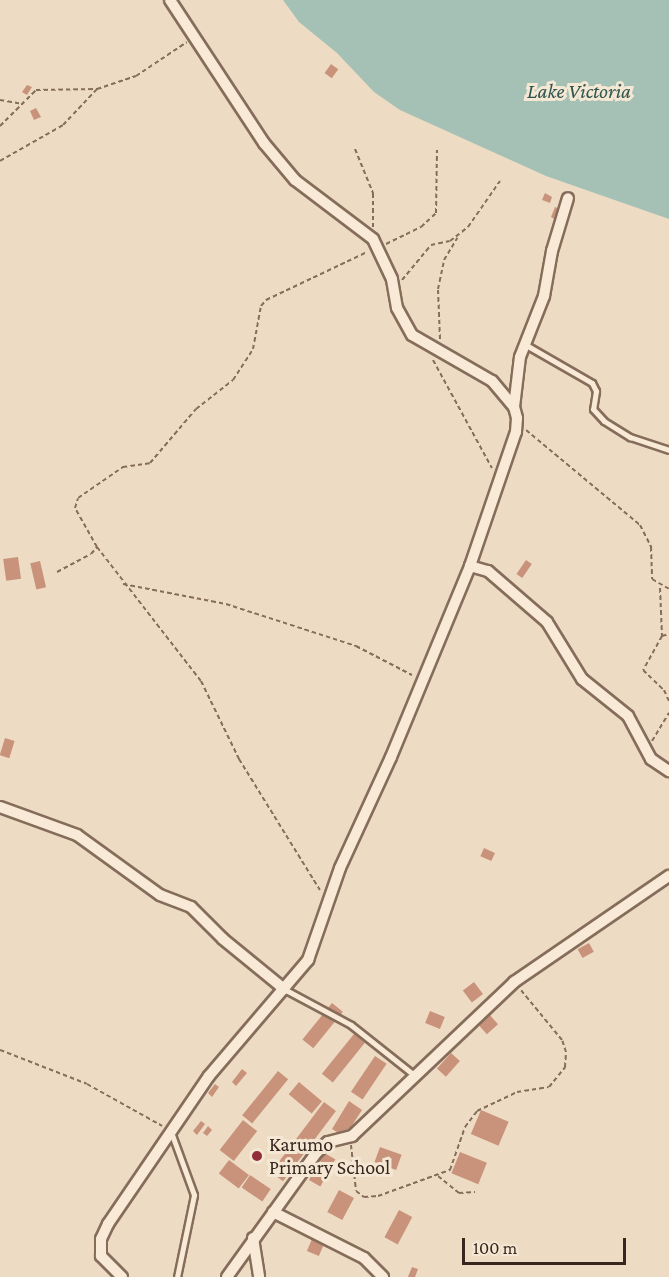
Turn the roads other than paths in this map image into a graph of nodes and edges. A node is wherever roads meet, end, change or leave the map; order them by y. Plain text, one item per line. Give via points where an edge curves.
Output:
1 (170, 0) edge
2 (568, 198) dead end
3 (524, 344) junction
4 (515, 412) junction
5 (669, 450) edge
6 (470, 566) junction
7 (669, 771) edge
8 (0, 807) edge
9 (669, 876) edge
10 (284, 989) junction
11 (414, 1074) junction
12 (171, 1131) junction
13 (273, 1212) junction
14 (253, 1238) junction
15 (122, 1277) edge
16 (177, 1277) edge
17 (227, 1277) edge
18 (259, 1277) edge
19 (383, 1277) edge

1 - 4 street via 264,143 295,180 375,243 405,325 427,347 492,381
2 - 3 street via 544,296
3 - 4 street
3 - 5 lane via 595,387 593,409 604,421 630,437
4 - 6 street via 516,432
6 - 7 street via 489,571 547,622 582,679 628,716 651,759
6 - 10 street via 328,902 308,960
8 - 10 street via 77,835 160,895 191,907
9 - 11 street via 514,982
10 - 11 lane via 351,1025
10 - 12 street via 238,1037
11 - 13 street via 352,1136 328,1142 316,1153
12 - 15 street via 101,1239 101,1256
12 - 16 lane via 194,1195
13 - 14 street
13 - 19 street via 364,1258
14 - 17 street
14 - 18 street

